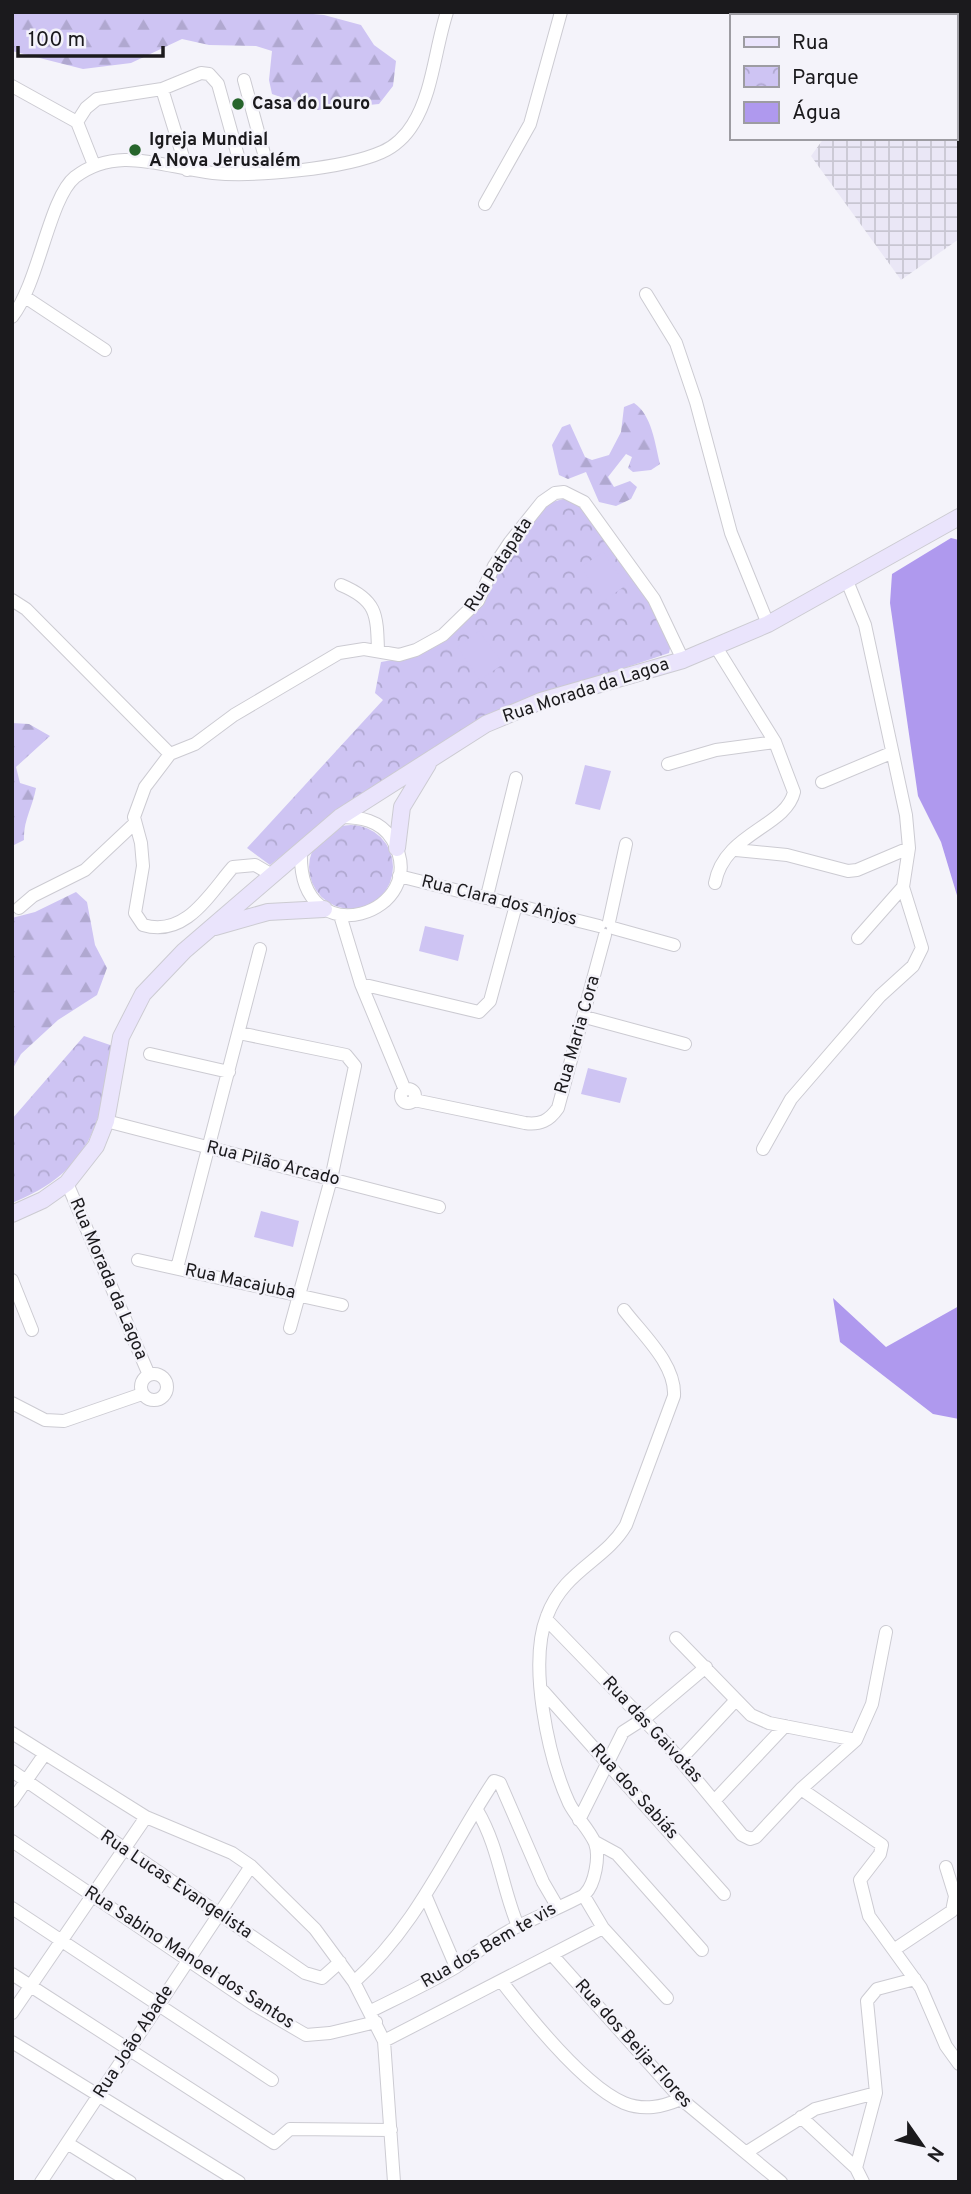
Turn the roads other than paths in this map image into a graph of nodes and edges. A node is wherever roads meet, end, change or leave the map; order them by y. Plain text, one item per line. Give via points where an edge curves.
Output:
1 (561, 12) edge
2 (446, 13) edge
3 (244, 80) dead end
4 (12, 86) edge
5 (162, 89) junction
6 (77, 122) junction
7 (94, 165) junction
8 (187, 170) junction
9 (269, 172) junction
10 (243, 174) junction
11 (485, 204) dead end
12 (646, 294) dead end
13 (25, 297) junction
14 (12, 317) edge
15 (105, 350) dead end
16 (959, 517) edge
17 (847, 581) junction
18 (341, 585) dead end
19 (12, 600) edge
20 (768, 624) junction
21 (716, 646) junction
22 (378, 651) junction
23 (683, 660) junction
24 (775, 742) junction
25 (891, 752) junction
26 (437, 753) junction
27 (170, 754) junction
28 (668, 764) dead end
29 (516, 778) dead end
30 (822, 782) dead end
31 (340, 817) junction
32 (135, 823) junction
33 (626, 844) dead end
34 (397, 848) junction
35 (909, 848) junction
36 (301, 850) junction
37 (736, 850) junction
38 (272, 875) junction
39 (399, 876) junction
40 (715, 883) dead end
41 (903, 887) junction
42 (487, 896) junction
43 (516, 905) junction
44 (19, 908) dead end
45 (332, 912) junction
46 (607, 928) junction
47 (209, 929) junction
48 (858, 938) dead end
49 (674, 945) dead end
50 (260, 950) dead end
51 (361, 984) junction
52 (584, 1017) junction
53 (239, 1033) junction
54 (685, 1044) dead end
55 (150, 1054) dead end
56 (229, 1072) junction
57 (106, 1121) junction
58 (210, 1148) junction
59 (763, 1149) dead end
60 (331, 1179) junction
61 (67, 1183) junction
62 (439, 1207) dead end
63 (12, 1214) edge
64 (138, 1260) dead end
65 (177, 1268) junction
66 (12, 1280) edge
67 (298, 1295) junction
68 (342, 1305) dead end
69 (624, 1310) dead end
70 (290, 1328) dead end
71 (32, 1330) dead end
72 (149, 1376) junction
73 (142, 1394) junction
74 (12, 1403) edge
75 (545, 1619) junction
76 (886, 1632) dead end
77 (676, 1638) dead end
78 (706, 1667) junction
79 (542, 1691) junction
80 (735, 1701) junction
81 (643, 1719) junction
82 (785, 1726) junction
83 (12, 1733) edge
84 (856, 1740) junction
85 (44, 1755) junction
86 (680, 1760) junction
87 (606, 1762) junction
88 (12, 1772) edge
89 (26, 1781) junction
90 (801, 1789) junction
91 (716, 1799) junction
92 (12, 1801) edge
93 (477, 1810) junction
94 (146, 1817) junction
95 (579, 1820) junction
96 (12, 1841) edge
97 (595, 1842) junction
98 (124, 1850) junction
99 (251, 1866) junction
100 (946, 1867) dead end
101 (724, 1894) dead end
102 (94, 1896) junction
103 (584, 1896) junction
104 (426, 1897) junction
105 (557, 1906) junction
106 (12, 1908) edge
107 (219, 1915) junction
108 (518, 1926) junction
109 (603, 1928) junction
110 (61, 1940) junction
111 (895, 1949) junction
112 (702, 1950) dead end
113 (554, 1956) junction
114 (188, 1960) junction
115 (340, 1962) junction
116 (456, 1966) junction
117 (12, 1974) edge
118 (915, 1979) junction
119 (354, 1982) junction
120 (502, 1982) junction
121 (30, 1986) junction
122 (667, 1998) dead end
123 (159, 2006) junction
124 (12, 2013) edge
125 (374, 2016) junction
126 (384, 2041) junction
127 (12, 2042) edge
128 (128, 2050) junction
129 (959, 2064) edge
130 (272, 2080) dead end
131 (876, 2092) junction
132 (99, 2095) junction
133 (681, 2099) junction
134 (801, 2117) junction
135 (391, 2130) junction
136 (67, 2143) junction
137 (747, 2152) junction
138 (856, 2168) junction
139 (41, 2182) edge
140 (130, 2182) edge
141 (239, 2182) edge
142 (394, 2182) edge
143 (781, 2182) edge
144 (863, 2182) edge

1 - 11 street via 530,124
2 - 9 street via 421,109 395,144 360,159
3 - 9 street
4 - 6 street
5 - 6 street via 97,99
5 - 8 street
5 - 10 street via 205,73 212,75
6 - 7 street
7 - 8 street via 122,159
7 - 13 street via 71,180 57,204
8 - 10 street
9 - 10 street
12 - 20 street via 676,343 731,533
13 - 14 street
13 - 15 street
16 - 17 street, Rua Morada da Lagoa
17 - 20 street, Rua Morada da Lagoa
17 - 25 street via 865,625
18 - 22 street via 361,593 371,606
19 - 27 street
20 - 21 street, Rua Morada da Lagoa
21 - 23 street, Rua Morada da Lagoa
21 - 24 street
22 - 23 street, Rua Patapata via 399,655 416,650 454,626 478,601 494,566 542,502 564,492 584,502 654,599
22 - 27 street, Rua Patapata via 355,649 320,662 195,744
23 - 26 street, Rua Morada da Lagoa via 541,701 486,724
24 - 28 street via 716,750
24 - 37 street via 794,792 792,801 786,811 752,831
25 - 30 street
25 - 35 street
26 - 31 street, Rua Morada da Lagoa
26 - 34 street via 407,794
27 - 32 street, Rua Patapata via 145,787
29 - 42 street
31 - 34 street via 374,822
31 - 36 street, Rua Morada da Lagoa
32 - 38 street, Rua Patapata via 143,866 135,913 143,925 165,926 200,909 233,867 255,865
32 - 44 street via 85,870
33 - 46 street, Rua Maria Cora
34 - 39 street
35 - 37 street via 848,871 787,855
35 - 41 street
36 - 38 street, Rua Morada da Lagoa
36 - 45 street via 304,885 312,899
37 - 40 street via 722,859
38 - 47 street, Rua Morada da Lagoa
39 - 42 street, Rua Clara dos Anjos
39 - 45 street via 378,908 366,914
41 - 48 street
41 - 59 street via 920,937 919,957 792,1099
42 - 43 street, Rua Clara dos Anjos
43 - 46 street, Rua Clara dos Anjos
43 - 51 street via 491,1000 479,1012
45 - 47 street via 268,912
45 - 51 street, Rua Maria Cora
46 - 49 street, Rua Clara dos Anjos
46 - 52 street, Rua Maria Cora
47 - 57 street, Rua Morada da Lagoa via 157,977 131,1013 121,1037
50 - 53 street
51 - 52 street, Rua Maria Cora via 410,1095 525,1123 544,1122 558,1108
52 - 54 street
53 - 56 street
53 - 60 street via 346,1055 354,1062
55 - 56 street
56 - 58 street
57 - 58 street, Rua Pilão Arcado
57 - 61 street, Rua Morada da Lagoa via 87,1161
58 - 60 street, Rua Pilão Arcado
58 - 65 street
60 - 62 street, Rua Pilão Arcado
60 - 67 street
61 - 63 street, Rua Morada da Lagoa
61 - 72 street, Rua Morada da Lagoa
64 - 65 street, Rua Macajuba
65 - 67 street, Rua Macajuba
66 - 71 street
67 - 68 street, Rua Macajuba
67 - 70 street
69 - 75 street via 669,1371 674,1396 626,1525 615,1541 572,1575
72 - 73 street via 142,1383
72 - 73 street via 164,1379 165,1394 156,1400
73 - 74 street via 64,1421 46,1420
75 - 79 street via 540,1654
75 - 81 street, Rua das Gaivotas
76 - 84 street via 872,1704
77 - 78 street
78 - 80 street
78 - 81 street
79 - 87 street, Rua dos Sabiás
79 - 95 street via 552,1760
80 - 82 street via 758,1719
80 - 86 street
81 - 86 street, Rua das Gaivotas
81 - 87 street via 623,1732
82 - 84 street
82 - 91 street
83 - 85 street
84 - 90 street
85 - 89 street
85 - 94 street
86 - 91 street, Rua das Gaivotas
87 - 95 street
87 - 101 street, Rua dos Sabiás
88 - 89 street, Rua Lucas Evangelista
89 - 92 street
89 - 98 street, Rua Lucas Evangelista
90 - 91 street, Rua das Gaivotas via 750,1839
90 - 111 street via 882,1845 860,1880 861,1893 869,1916
93 - 104 street
93 - 105 street via 498,1781
93 - 108 street via 491,1834
94 - 98 street
94 - 99 street via 232,1853
95 - 97 street
96 - 102 street, Rua Sabino Manoel dos Santos
97 - 103 street via 594,1872
97 - 112 street via 624,1861
98 - 102 street
98 - 107 street, Rua Lucas Evangelista
99 - 107 street, Rua João Abade
99 - 115 street via 309,1922
100 - 111 street via 955,1896 952,1911
102 - 110 street
102 - 114 street, Rua Sabino Manoel dos Santos
103 - 105 street, Rua dos Bem te vis
103 - 109 street
104 - 116 street
104 - 119 street via 388,1949
105 - 108 street, Rua dos Bem te vis
106 - 110 street
107 - 114 street, Rua João Abade
107 - 115 street, Rua Lucas Evangelista via 313,1977 327,1976
108 - 116 street, Rua dos Bem te vis
109 - 113 street, Rua dos Bem te vis
109 - 122 street
110 - 121 street
110 - 123 street
111 - 118 street
113 - 120 street, Rua dos Bem te vis
113 - 133 street, Rua dos Beija-Flores
114 - 123 street, Rua João Abade
114 - 125 street, Rua Sabino Manoel dos Santos via 306,2035 330,2034
115 - 119 street
116 - 125 street, Rua dos Bem te vis
117 - 121 street
118 - 129 street
118 - 131 street via 877,1989 867,2001
119 - 125 street
120 - 126 street, Rua dos Bem te vis
120 - 133 street via 549,2038 616,2098 650,2108
121 - 124 street
121 - 128 street
123 - 128 street, Rua João Abade
123 - 130 street
125 - 126 street
126 - 135 street
127 - 132 street
128 - 132 street, Rua João Abade
128 - 135 street via 274,2143 290,2129
131 - 134 street
131 - 138 street
132 - 136 street, Rua João Abade
132 - 141 street
133 - 137 street, Rua dos Beija-Flores
134 - 137 street
134 - 138 street
135 - 142 street
136 - 139 street, Rua João Abade
136 - 140 street
137 - 143 street, Rua dos Beija-Flores
138 - 144 street

